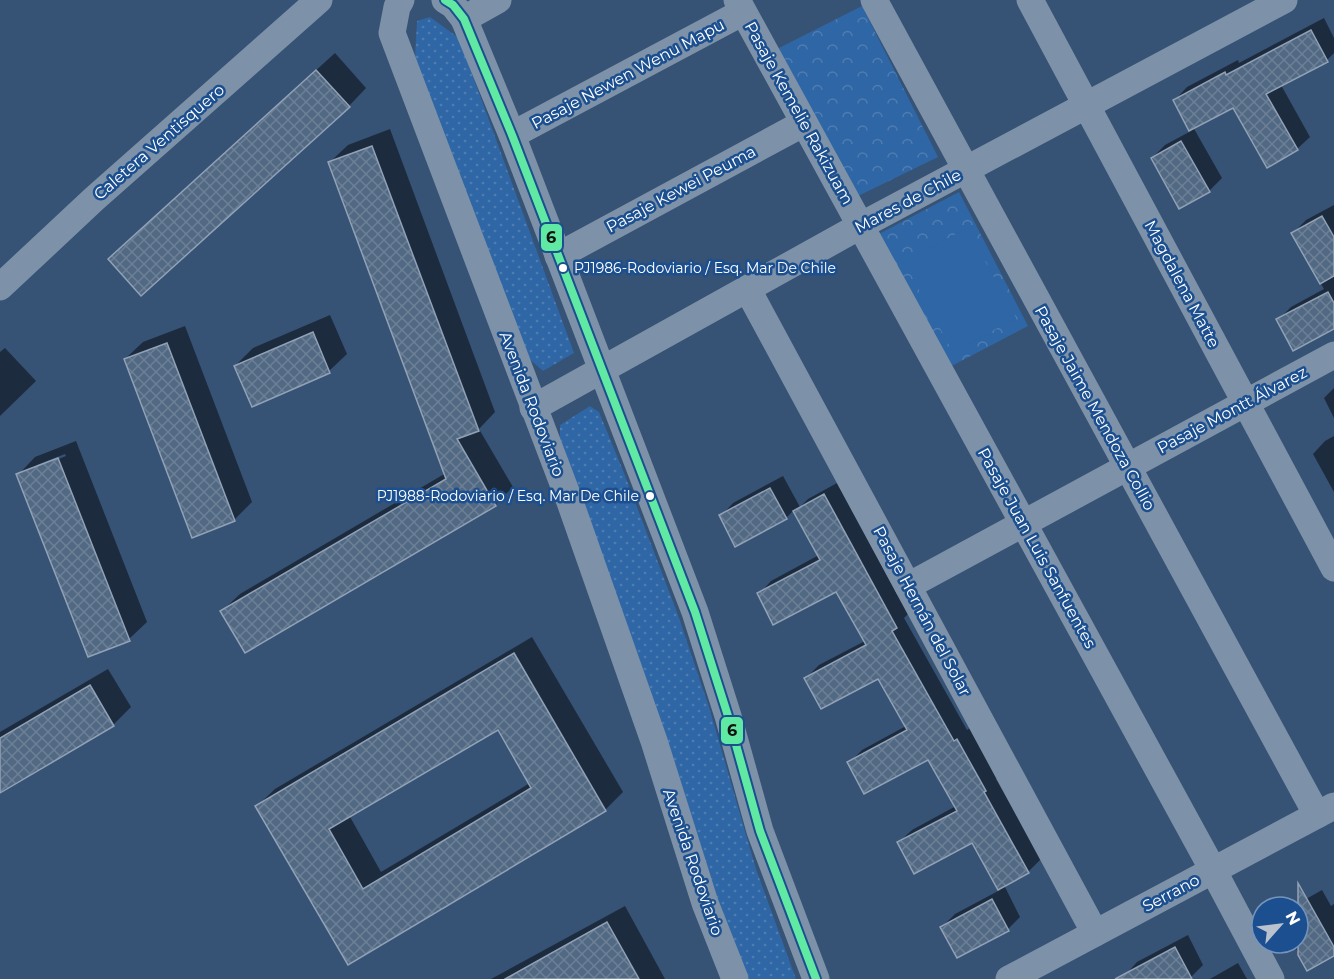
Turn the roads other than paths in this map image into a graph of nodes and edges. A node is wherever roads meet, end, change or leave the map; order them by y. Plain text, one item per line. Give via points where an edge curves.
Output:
1 (319, 0) edge
2 (401, 0) edge
3 (498, 0) edge
4 (874, 0) edge
5 (1030, 0) edge
6 (1284, 0) edge
7 (740, 6) edge
8 (455, 9) edge
9 (1087, 107) junction
10 (804, 123) junction
11 (512, 135) junction
12 (966, 170) junction
13 (860, 226) junction
14 (558, 256) junction
15 (0, 287) edge
16 (748, 290) junction
17 (1334, 355) edge
18 (602, 370) junction
19 (1245, 402) junction
20 (533, 408) junction
21 (1127, 466) junction
22 (1023, 524) junction
23 (1334, 568) edge
24 (909, 586) junction
25 (1325, 810) edge
26 (1214, 870) junction
27 (1095, 933) junction
28 (735, 979) edge
29 (816, 979) edge
30 (1009, 979) edge
31 (1271, 979) edge

1 - 15 street, Caletera Ventisquero
2 - 20 street, Avenida Rodoviario via 392,33
3 - 8 street
4 - 12 street, Pasaje Jaime Mendoza Collio
5 - 9 street, Magdalena Matte
6 - 9 street, Mares de Chile
7 - 10 street, Pasaje Kemelie Rakizuam
7 - 11 street, Pasaje Newen Wenu Mapu
8 - 11 street
9 - 12 street, Mares de Chile
9 - 19 street, Magdalena Matte
10 - 13 street, Pasaje Kemelie Rakizuam
10 - 14 street, Pasaje Kewei Peuma
11 - 14 street
12 - 13 street, Mares de Chile
12 - 21 street, Pasaje Jaime Mendoza Collio
13 - 16 street, Mares de Chile
13 - 22 street, Pasaje Juan Luis Sanfuentes
14 - 18 street
16 - 18 street, Mares de Chile
16 - 24 street, Pasaje Hernán del Solar
17 - 19 street, Pasaje Montt Álvarez
18 - 20 street, Mares de Chile
18 - 29 street via 695,612 760,831
19 - 21 street, Pasaje Montt Álvarez
19 - 23 street, Magdalena Matte
20 - 28 street, Avenida Rodoviario via 617,634 692,865
21 - 22 street, Pasaje Montt Álvarez
21 - 25 street, Pasaje Jaime Mendoza Collio
22 - 24 street, Pasaje Montt Álvarez
22 - 26 street, Pasaje Juan Luis Sanfuentes
24 - 27 street, Pasaje Hernán del Solar
25 - 26 street, Serrano
26 - 27 street, Serrano
26 - 31 street, Pasaje Juan Luis Sanfuentes
27 - 30 street, Serrano

